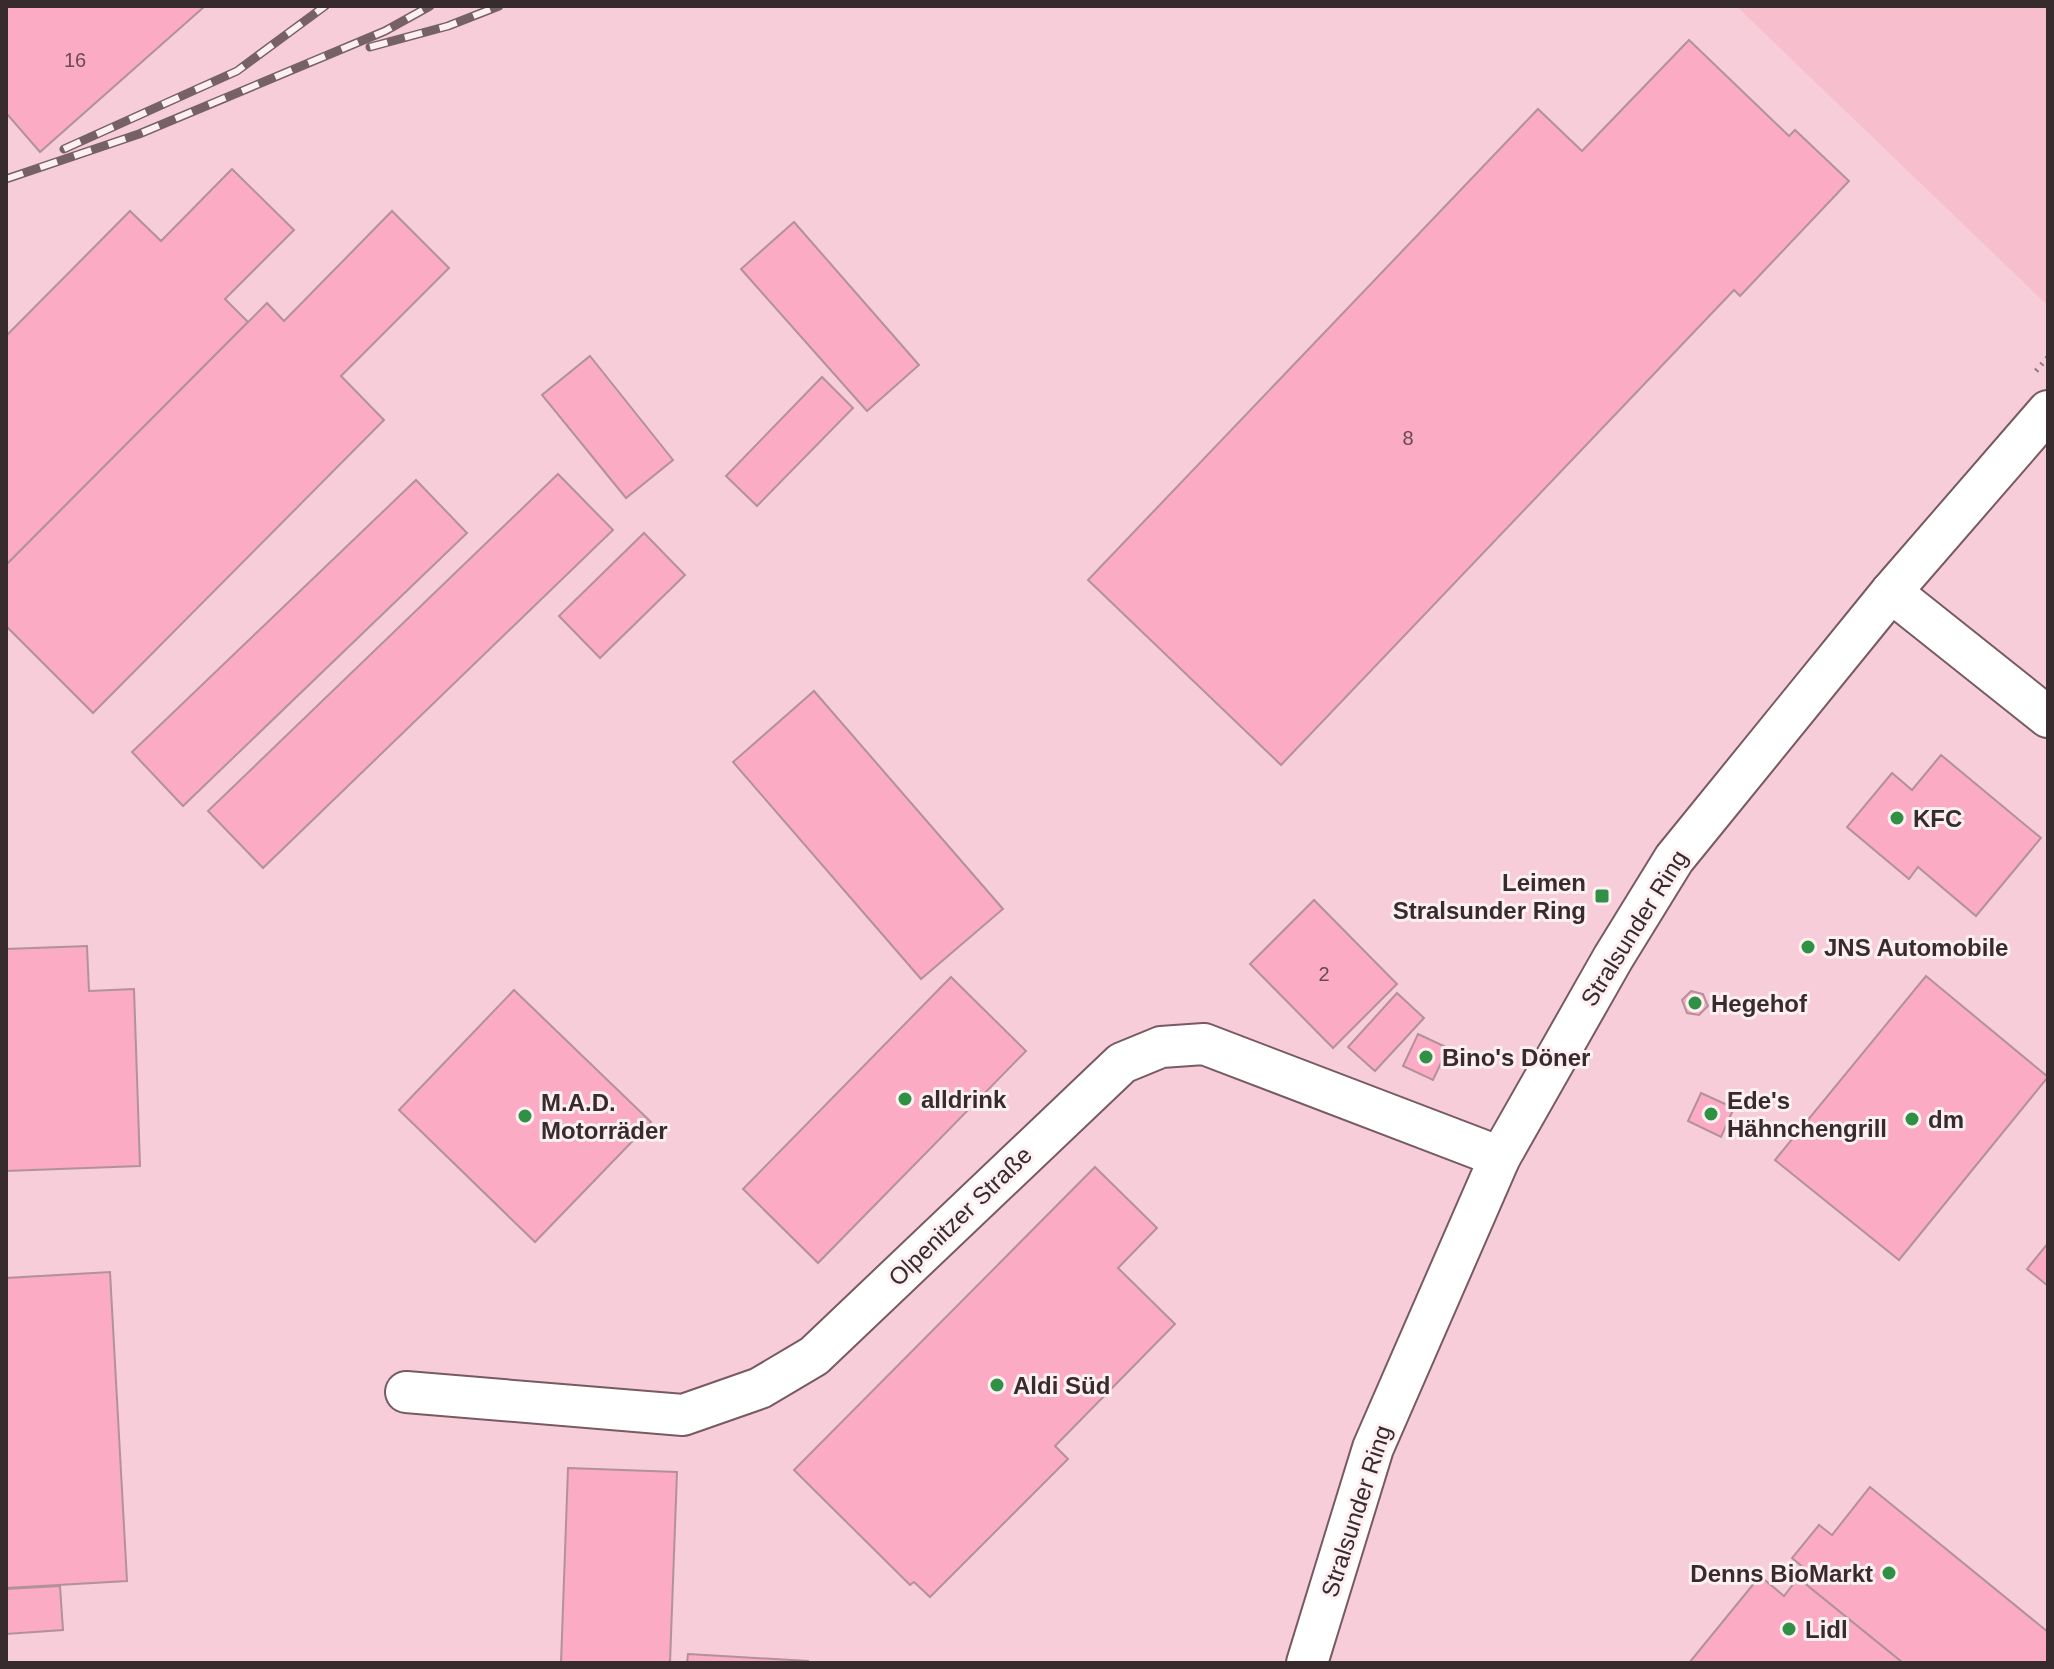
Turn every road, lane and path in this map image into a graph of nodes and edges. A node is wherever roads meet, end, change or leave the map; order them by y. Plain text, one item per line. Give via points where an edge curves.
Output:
1 (2048, 411) edge
2 (1891, 592) junction
3 (2048, 717) edge
4 (1500, 1157) junction
5 (406, 1392) dead end
6 (1307, 1663) edge

1 - 2 street, Stralsunder Ring
2 - 3 street
2 - 4 street, Stralsunder Ring via 1674,859
4 - 5 street, Olpenitzer Straße via 1204,1044 1161,1047 1122,1063 814,1356 760,1388 683,1415
4 - 6 street, Stralsunder Ring via 1373,1448

